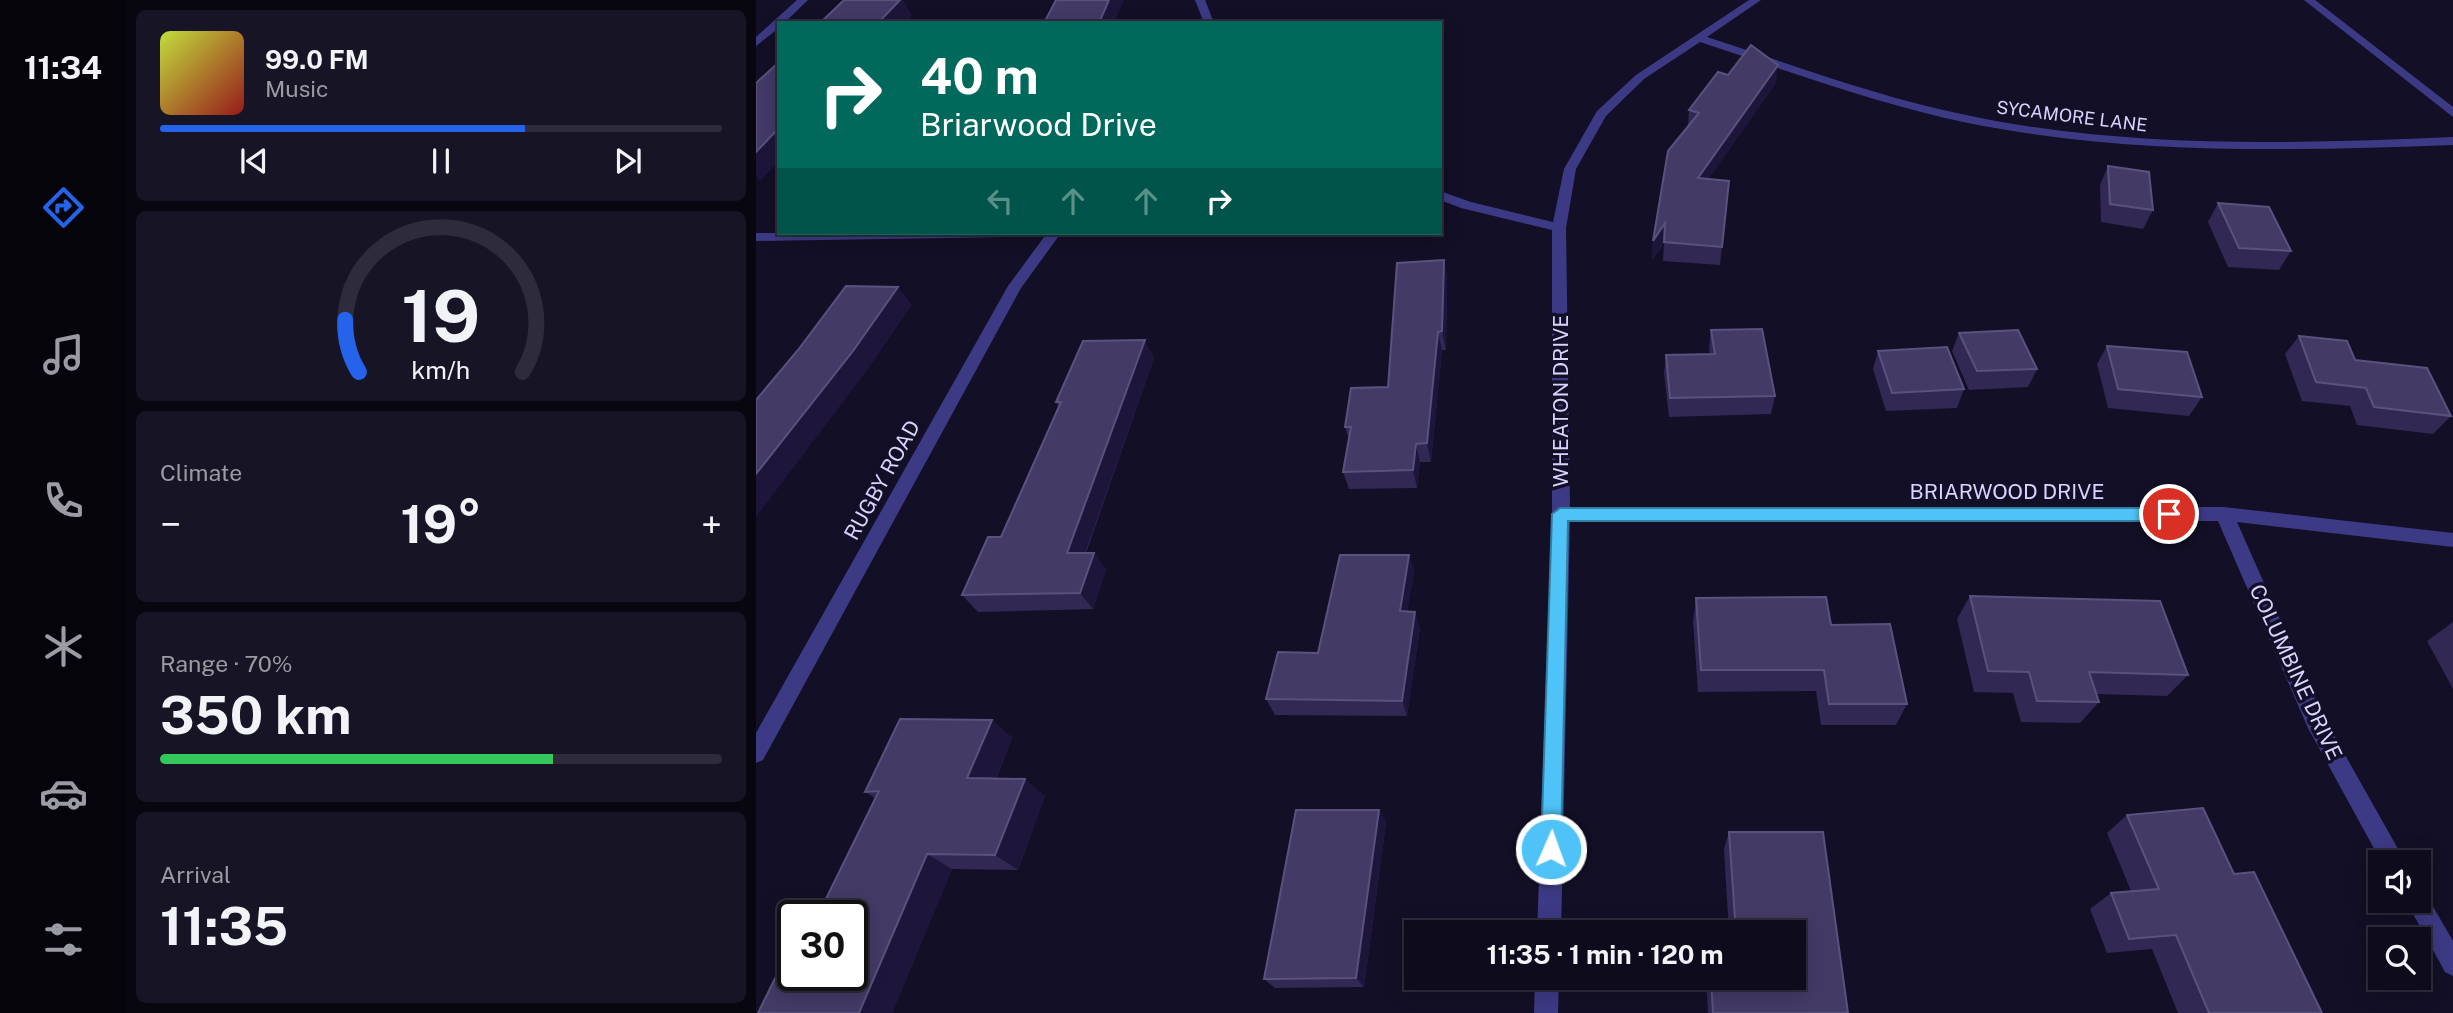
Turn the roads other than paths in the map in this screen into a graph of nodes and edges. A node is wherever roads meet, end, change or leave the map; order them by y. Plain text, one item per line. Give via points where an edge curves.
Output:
1 (803, 0) edge
2 (1199, 0) edge
3 (1756, 0) edge
4 (2309, 0) edge
5 (780, 21) edge
6 (1208, 21) edge
7 (777, 24) edge
8 (1698, 38) junction
9 (756, 43) edge
10 (2453, 113) edge
11 (2453, 141) edge
12 (1442, 196) edge
13 (1559, 228) junction
14 (882, 235) edge
15 (1053, 235) edge
16 (756, 237) edge
17 (1560, 514) junction
18 (2224, 514) junction
19 (2453, 540) edge
20 (756, 753) edge
21 (2388, 850) edge
22 (2424, 913) edge
23 (1549, 920) edge
24 (2453, 964) edge
25 (1547, 990) edge
26 (1546, 1013) edge

1 - 5 street
2 - 6 street
3 - 8 street, WHEATON DRIVE
4 - 10 street
7 - 9 street
8 - 11 street, SYCAMORE LANE via 1919,107 2050,133 2188,146 2295,148
8 - 13 street, WHEATON DRIVE via 1640,77 1601,114 1570,169
12 - 13 street
13 - 17 street, WHEATON DRIVE
14 - 16 street
15 - 20 street, RUGBY ROAD via 1015,286
17 - 18 street, BRIARWOOD DRIVE
17 - 23 street, WHEATON DRIVE
18 - 19 street, BRIARWOOD DRIVE
18 - 21 street, COLUMBINE DRIVE via 2315,721
22 - 24 street
25 - 26 street

